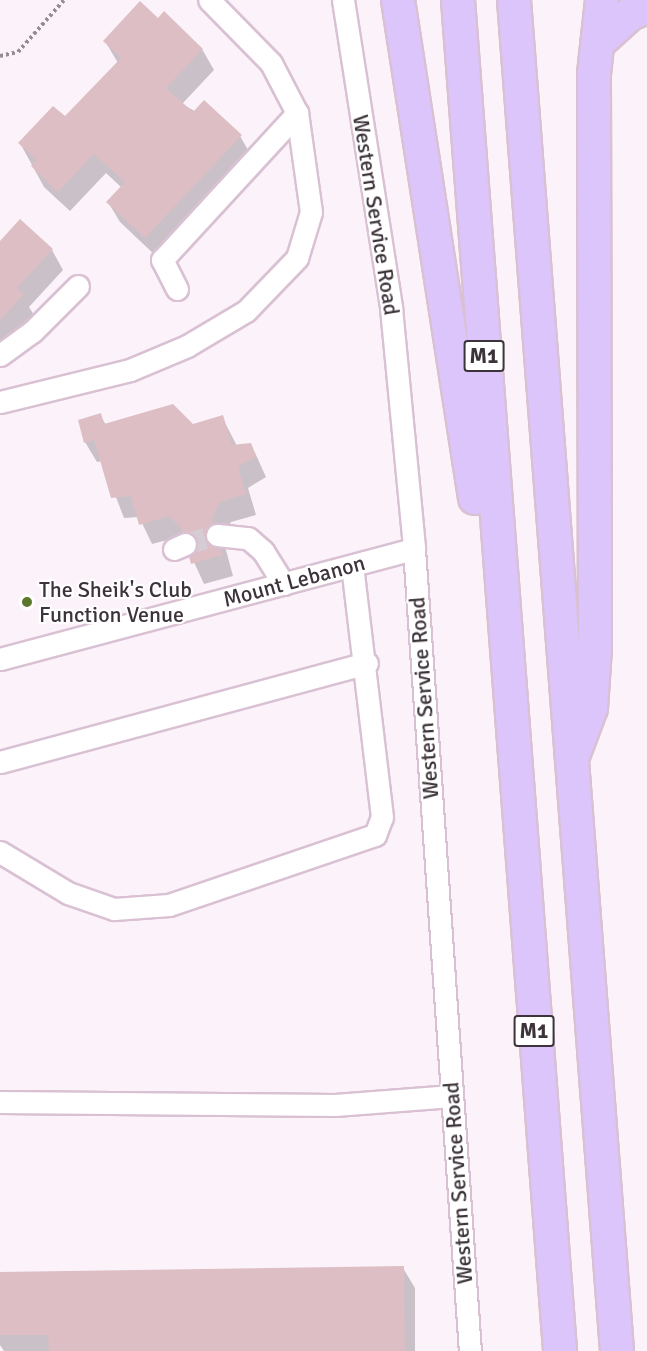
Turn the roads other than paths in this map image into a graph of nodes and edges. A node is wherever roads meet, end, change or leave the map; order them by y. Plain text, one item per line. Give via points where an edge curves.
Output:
1 (209, 0) edge
2 (330, 0) edge
3 (343, 0) edge
4 (398, 0) edge
5 (458, 0) edge
6 (514, 0) edge
7 (602, 0) edge
8 (647, 7) edge
9 (597, 44) junction
10 (348, 49) junction
11 (297, 113) junction
12 (78, 286) dead end
13 (177, 289) dead end
14 (0, 355) edge
15 (0, 402) edge
16 (217, 535) tunnel mouth
17 (414, 549) junction
18 (352, 566) junction
19 (284, 584) junction
20 (0, 659) edge
21 (367, 663) junction
22 (510, 711) junction
23 (0, 762) edge
24 (571, 762) junction
25 (0, 852) edge
26 (452, 1096) junction
27 (0, 1102) edge
28 (470, 1351) edge
29 (560, 1351) edge
30 (617, 1351) edge

1 - 11 street via 271,63
2 - 10 street, Western Service Road
3 - 10 street, Western Service Road
4 - 22 highway via 470,459 494,657
5 - 22 highway, M1
6 - 24 highway
7 - 9 highway
8 - 9 highway via 630,14
9 - 24 highway via 596,647 591,708
10 - 17 street, Western Service Road via 389,297
11 - 13 street via 162,260
11 - 15 street via 311,212 297,258 266,294 214,331 130,370
12 - 14 street via 32,332
16 - 19 street via 248,538 263,550
17 - 18 street, Mount Lebanon
17 - 26 street, Western Service Road
18 - 19 street, Mount Lebanon
18 - 21 street
19 - 20 street, Mount Lebanon
21 - 23 street
21 - 25 street via 382,817 375,835 363,843 169,905 114,909 68,893
22 - 29 highway, M1
24 - 30 highway
26 - 27 street via 335,1105
26 - 28 street, Western Service Road

